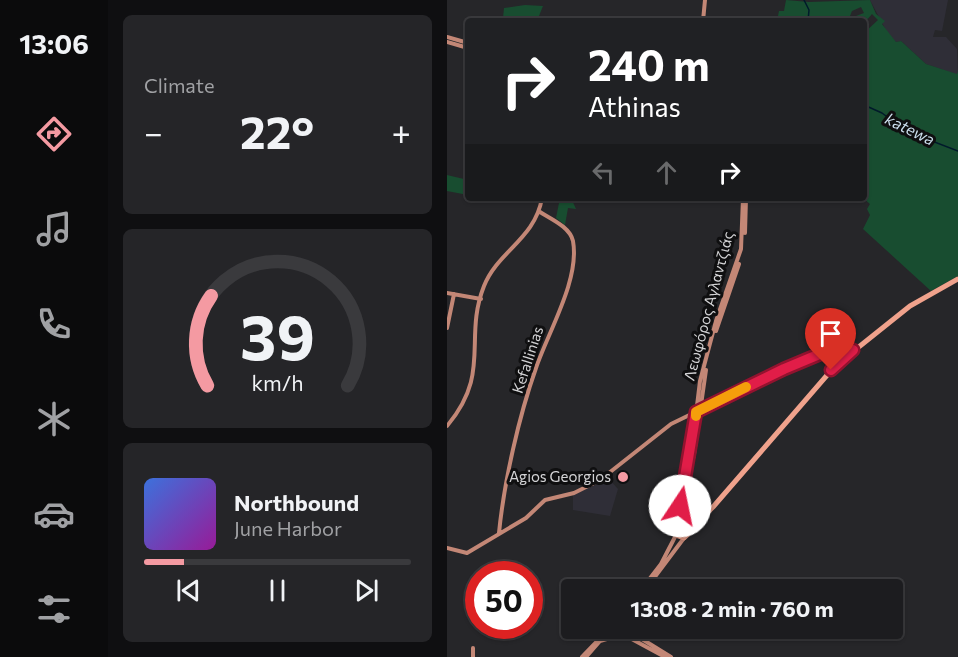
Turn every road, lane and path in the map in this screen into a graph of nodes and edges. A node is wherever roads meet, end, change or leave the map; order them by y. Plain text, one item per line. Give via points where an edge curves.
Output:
1 (705, 0) edge
2 (703, 18) edge
3 (447, 37) edge
4 (447, 42) edge
5 (465, 42) edge
6 (465, 47) edge
7 (542, 201) edge
8 (744, 201) edge
9 (745, 201) edge
10 (540, 212) junction
11 (958, 280) edge
12 (447, 293) edge
13 (454, 294) junction
14 (481, 299) junction
15 (447, 328) edge
16 (836, 348) junction
17 (849, 351) junction
18 (702, 394) junction
19 (711, 404) junction
20 (698, 411) junction
21 (688, 415) junction
22 (695, 420) junction
23 (447, 426) edge
24 (713, 507) junction
25 (687, 524) junction
26 (677, 527) junction
27 (499, 533) junction
28 (677, 534) junction
29 (688, 535) junction
30 (447, 548) edge
31 (651, 579) edge
32 (652, 579) edge
33 (600, 639) edge
34 (607, 639) edge
35 (632, 639) edge
36 (638, 639) edge
37 (473, 648) dead end
38 (473, 657) edge
39 (584, 657) edge
40 (665, 657) edge
41 (671, 657) edge

1 - 2 street
3 - 5 street
4 - 6 street
7 - 10 street
8 - 20 street, Λεωφόρος Αγλαντζιάς via 741,249 707,355
9 - 18 street, Λεωφόρος Αγλαντζιάς via 747,214 742,253 709,352
10 - 14 street via 489,277
10 - 27 street, Kefallinias via 569,232 573,266 535,369 511,464
11 - 17 main road via 910,306
12 - 13 street
13 - 14 street
13 - 15 street
14 - 23 street via 475,328 474,376 463,404
16 - 17 street
16 - 17 street via 843,346
16 - 19 street
17 - 24 main road
18 - 19 street
18 - 20 street, Λεωφόρος Αγλαντζιάς
19 - 20 street
20 - 21 street
20 - 22 street, Λεωφόρος Αγλαντζιάς
20 - 25 street, Λεωφόρος Αγλαντζιάς via 683,509
21 - 22 street
21 - 27 street via 656,433 600,480 574,493 545,500
22 - 26 street, Λεωφόρος Αγλαντζιάς
24 - 25 main road via 698,522
24 - 29 main road
25 - 26 main road
25 - 29 main road
26 - 28 main road
27 - 30 street via 467,553
28 - 29 main road
28 - 31 street
29 - 32 street
33 - 39 street
34 - 39 street
35 - 40 street
36 - 41 street
37 - 38 street

